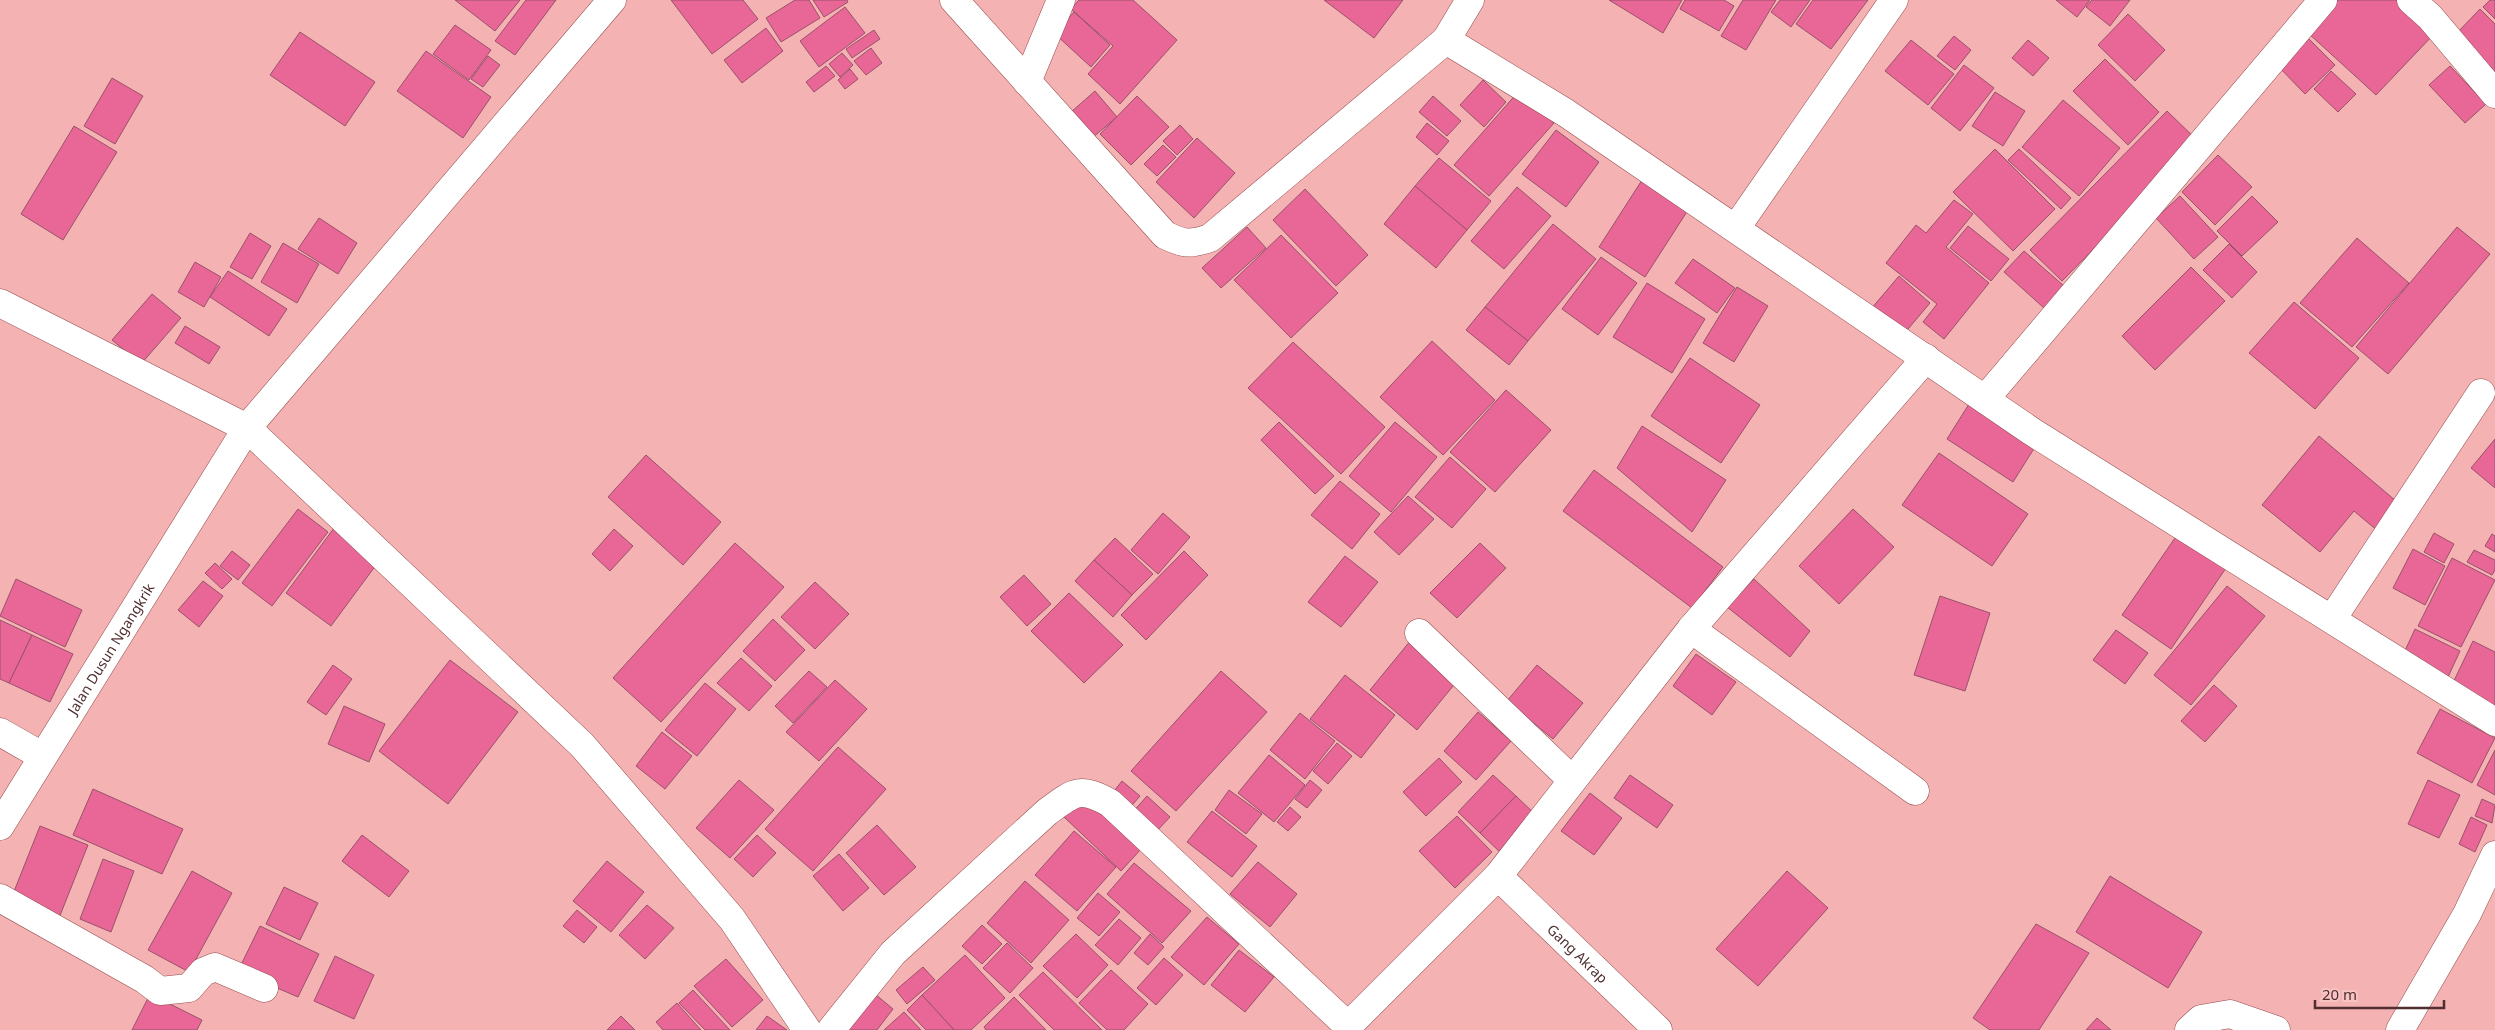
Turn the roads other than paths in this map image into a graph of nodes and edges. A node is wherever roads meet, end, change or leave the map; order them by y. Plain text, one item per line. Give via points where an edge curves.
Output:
1 (612, 0) edge
2 (954, 0) edge
3 (1061, 0) edge
4 (1470, 0) edge
5 (1894, 0) edge
6 (2322, 0) edge
7 (2410, 0) edge
8 (1446, 40) junction
9 (1027, 82) junction
10 (2495, 94) edge
11 (1736, 228) junction
12 (0, 303) edge
13 (1926, 358) junction
14 (2481, 393) dead end
15 (1985, 399) junction
16 (247, 428) junction
17 (2332, 619) junction
18 (1691, 629) junction
19 (1420, 633) dead end
20 (2495, 722) edge
21 (0, 732) edge
22 (42, 756) junction
23 (1572, 780) junction
24 (1915, 791) dead end
25 (0, 826) edge
26 (2495, 855) edge
27 (1498, 876) junction
28 (0, 898) edge
29 (264, 988) dead end
30 (1346, 1028) edge
31 (807, 1030) edge
32 (831, 1030) edge
33 (1658, 1030) edge
34 (2189, 1030) edge
35 (2276, 1030) edge
36 (2400, 1030) edge

1 - 16 street, Jalan Dusun Ngangkrik
2 - 9 street
3 - 9 street
4 - 8 street
5 - 11 street
6 - 15 street
7 - 10 street via 2430,17
8 - 9 street via 1210,238 1193,244 1181,243 1165,235
8 - 11 street via 1566,113
11 - 13 street
12 - 16 street
13 - 15 street
13 - 18 street
14 - 17 street
15 - 17 street
16 - 22 street, Jalan Dusun Ngangkrik
16 - 31 street via 582,745 732,919
17 - 20 street
18 - 23 street
18 - 24 street
19 - 23 street
21 - 22 street
22 - 25 street, Jalan Dusun Ngangkrik
23 - 27 street
26 - 36 street via 2467,914
27 - 30 street
27 - 33 street, Gang Akrap
28 - 29 street via 160,991 189,988 203,972 215,967
30 - 32 street via 1110,803 1092,793 1080,792 1047,812 899,947
34 - 35 street via 2201,1019 2230,1014

